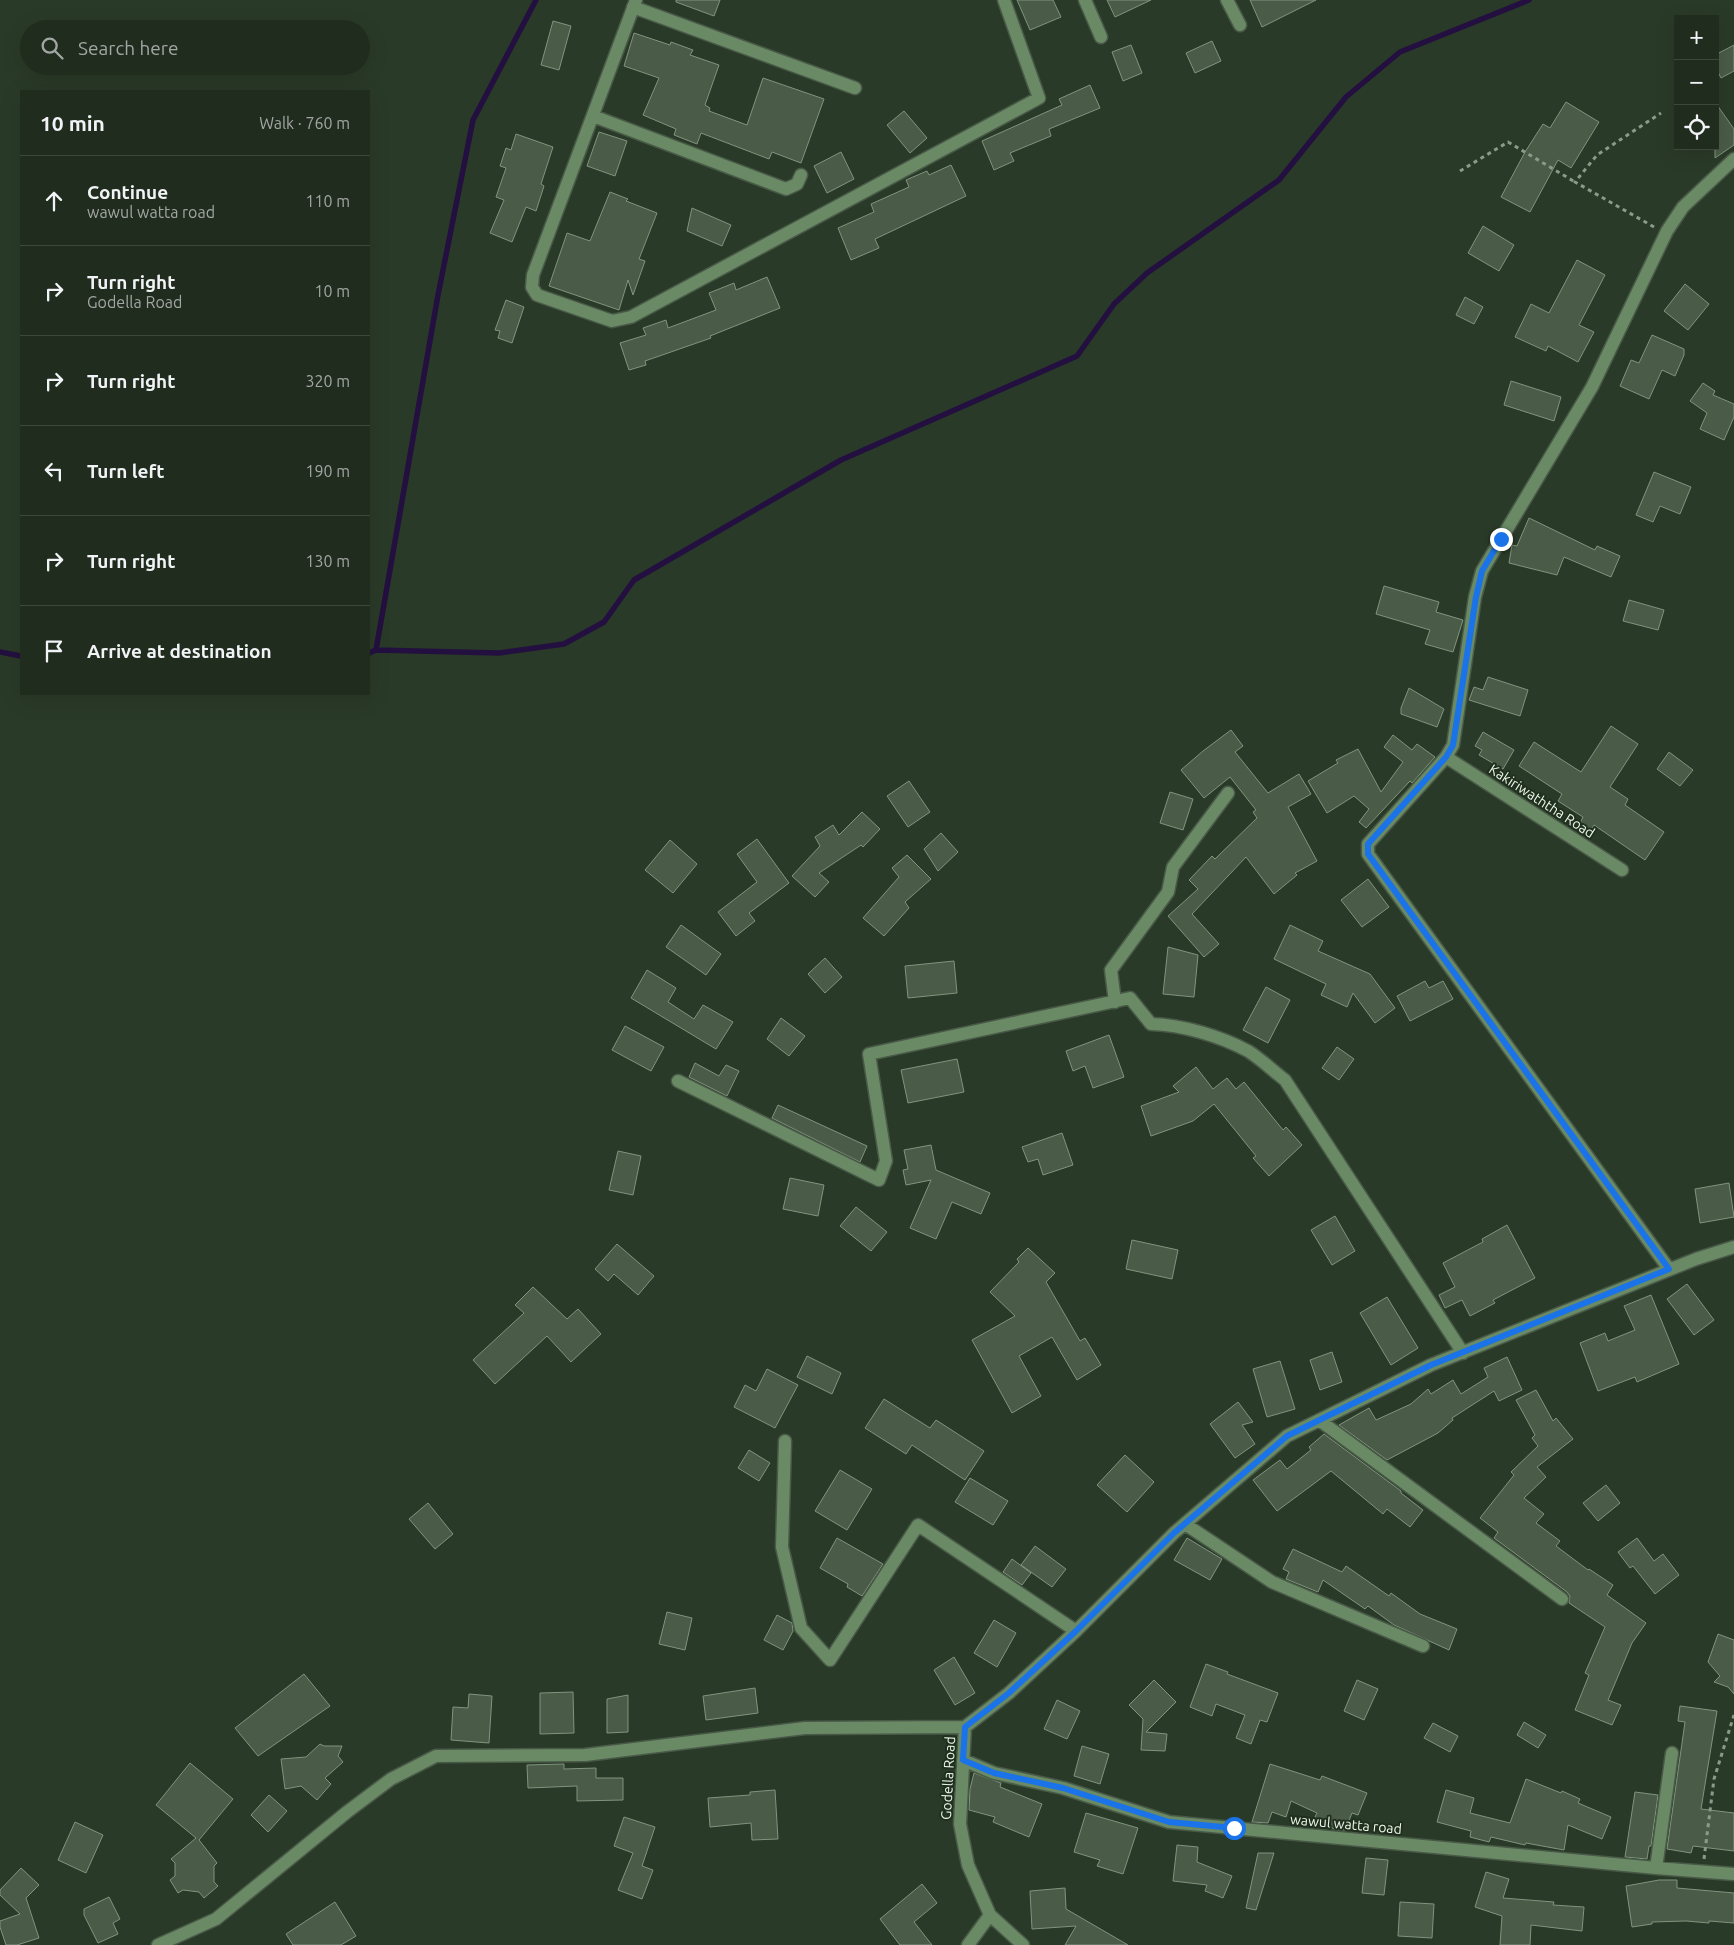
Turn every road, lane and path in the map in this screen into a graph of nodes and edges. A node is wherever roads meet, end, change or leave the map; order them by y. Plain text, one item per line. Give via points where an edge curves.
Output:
1 (1004, 0) edge
2 (1085, 0) edge
3 (1227, 0) edge
4 (634, 3) edge
5 (1240, 25) dead end
6 (1101, 38) dead end
7 (855, 88) dead end
8 (1661, 113) dead end
9 (593, 116) junction
10 (1734, 159) edge
11 (1460, 171) dead end
12 (801, 175) dead end
13 (1575, 182) junction
14 (1665, 234) junction
15 (1446, 757) junction
16 (1228, 793) dead end
17 (1622, 870) dead end
18 (1114, 1002) junction
19 (678, 1081) dead end
20 (1734, 1247) edge
21 (1669, 1269) junction
22 (1463, 1353) junction
23 (1319, 1420) junction
24 (785, 1441) dead end
25 (1185, 1524) junction
26 (1562, 1599) dead end
27 (1076, 1631) junction
28 (1423, 1646) dead end
29 (1734, 1715) edge
30 (965, 1727) junction
31 (1672, 1753) dead end
32 (963, 1760) junction
33 (1656, 1868) junction
34 (1702, 1872) junction
35 (1734, 1874) edge
36 (990, 1915) junction
37 (172, 1942) edge
38 (158, 1945) edge
39 (968, 1945) edge
40 (1023, 1945) edge

1 - 9 street via 1038,98 631,317 612,320 537,296 532,287 533,275
2 - 6 street
3 - 5 street
4 - 7 street
4 - 9 street
8 - 13 path via 1597,155
9 - 12 street via 786,189 797,184
10 - 14 street via 1683,207
11 - 13 path via 1508,142
13 - 14 path
14 - 15 street via 1592,388 1482,571 1453,745
15 - 17 street, Kakiriwaththa Road
15 - 21 street via 1368,844 1368,854
16 - 18 street via 1173,867 1168,892 1111,970
18 - 19 street via 870,1054 886,1161 879,1180
18 - 22 street via 1130,998 1151,1024 1173,1025 1207,1034 1248,1052 1285,1080
20 - 21 street
21 - 22 street
22 - 23 street via 1431,1365
23 - 25 street via 1287,1436
23 - 26 street
24 - 27 street via 782,1547 801,1628 830,1660 918,1525
25 - 27 street
25 - 28 street via 1272,1582
27 - 30 street via 1009,1693
29 - 34 path via 1714,1779
30 - 32 street, Godella Road
30 - 37 street via 805,1728 585,1755 436,1756 391,1778 216,1919
31 - 33 street
32 - 33 street, wawul watta road via 994,1773 1063,1788 1169,1822
32 - 36 street, Godella Road via 960,1824 968,1864
33 - 34 street, wawul watta road
34 - 35 street, wawul watta road
36 - 39 street
36 - 40 street
37 - 38 street

